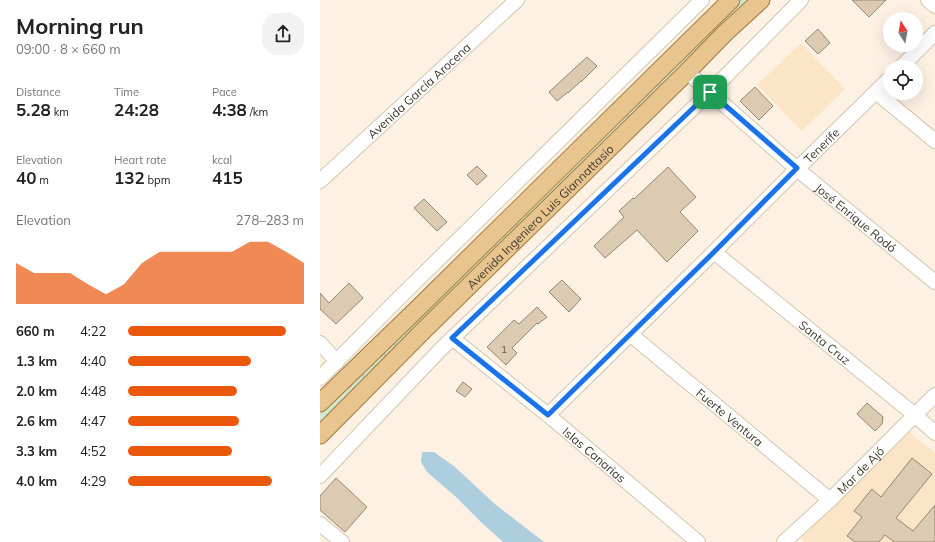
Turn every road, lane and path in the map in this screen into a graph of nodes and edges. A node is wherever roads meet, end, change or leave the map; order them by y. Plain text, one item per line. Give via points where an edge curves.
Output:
1 (517, 0) edge
2 (702, 0) edge
3 (731, 0) edge
4 (761, 0) edge
5 (801, 0) edge
6 (928, 0) edge
7 (935, 6) edge
8 (935, 33) edge
9 (908, 60) edge
10 (687, 72) junction
11 (883, 85) edge
12 (710, 92) junction
13 (876, 92) junction
14 (935, 142) edge
15 (797, 168) junction
16 (320, 181) edge
17 (714, 252) junction
18 (935, 282) edge
19 (630, 334) junction
20 (452, 338) junction
21 (320, 343) edge
22 (337, 362) junction
23 (320, 378) edge
24 (935, 395) edge
25 (320, 403) edge
26 (548, 415) junction
27 (915, 415) junction
28 (935, 433) edge
29 (320, 435) edge
30 (320, 476) edge
31 (830, 500) junction
32 (320, 524) edge
33 (342, 542) edge
34 (698, 542) edge
35 (784, 542) edge

1 - 16 street, Avenida García Arocena
2 - 22 street
3 - 25 main road, Avenida Ingeniero Luis Giannattasio
4 - 10 main road, Avenida Ingeniero Luis Giannattasio
5 - 12 street
6 - 7 street
8 - 9 street
10 - 12 street, José Enrique Rodó
10 - 29 main road, Avenida Ingeniero Luis Giannattasio via 428,325
11 - 13 street, Tenerife
12 - 15 street, José Enrique Rodó
12 - 20 street
13 - 14 street
13 - 15 street, Tenerife
15 - 17 street, Tenerife
15 - 18 street, José Enrique Rodó
17 - 19 street, Tenerife
17 - 27 street, Santa Cruz
19 - 26 street, Tenerife
19 - 31 street, Fuerte Ventura
20 - 26 street, Islas Canarias
20 - 30 street
21 - 22 street
22 - 23 street
24 - 27 street, Mar de Ajó
26 - 34 street, Islas Canarias
27 - 28 street, Santa Cruz
27 - 31 street, Mar de Ajó
31 - 35 street, Mar de Ajó
32 - 33 street

